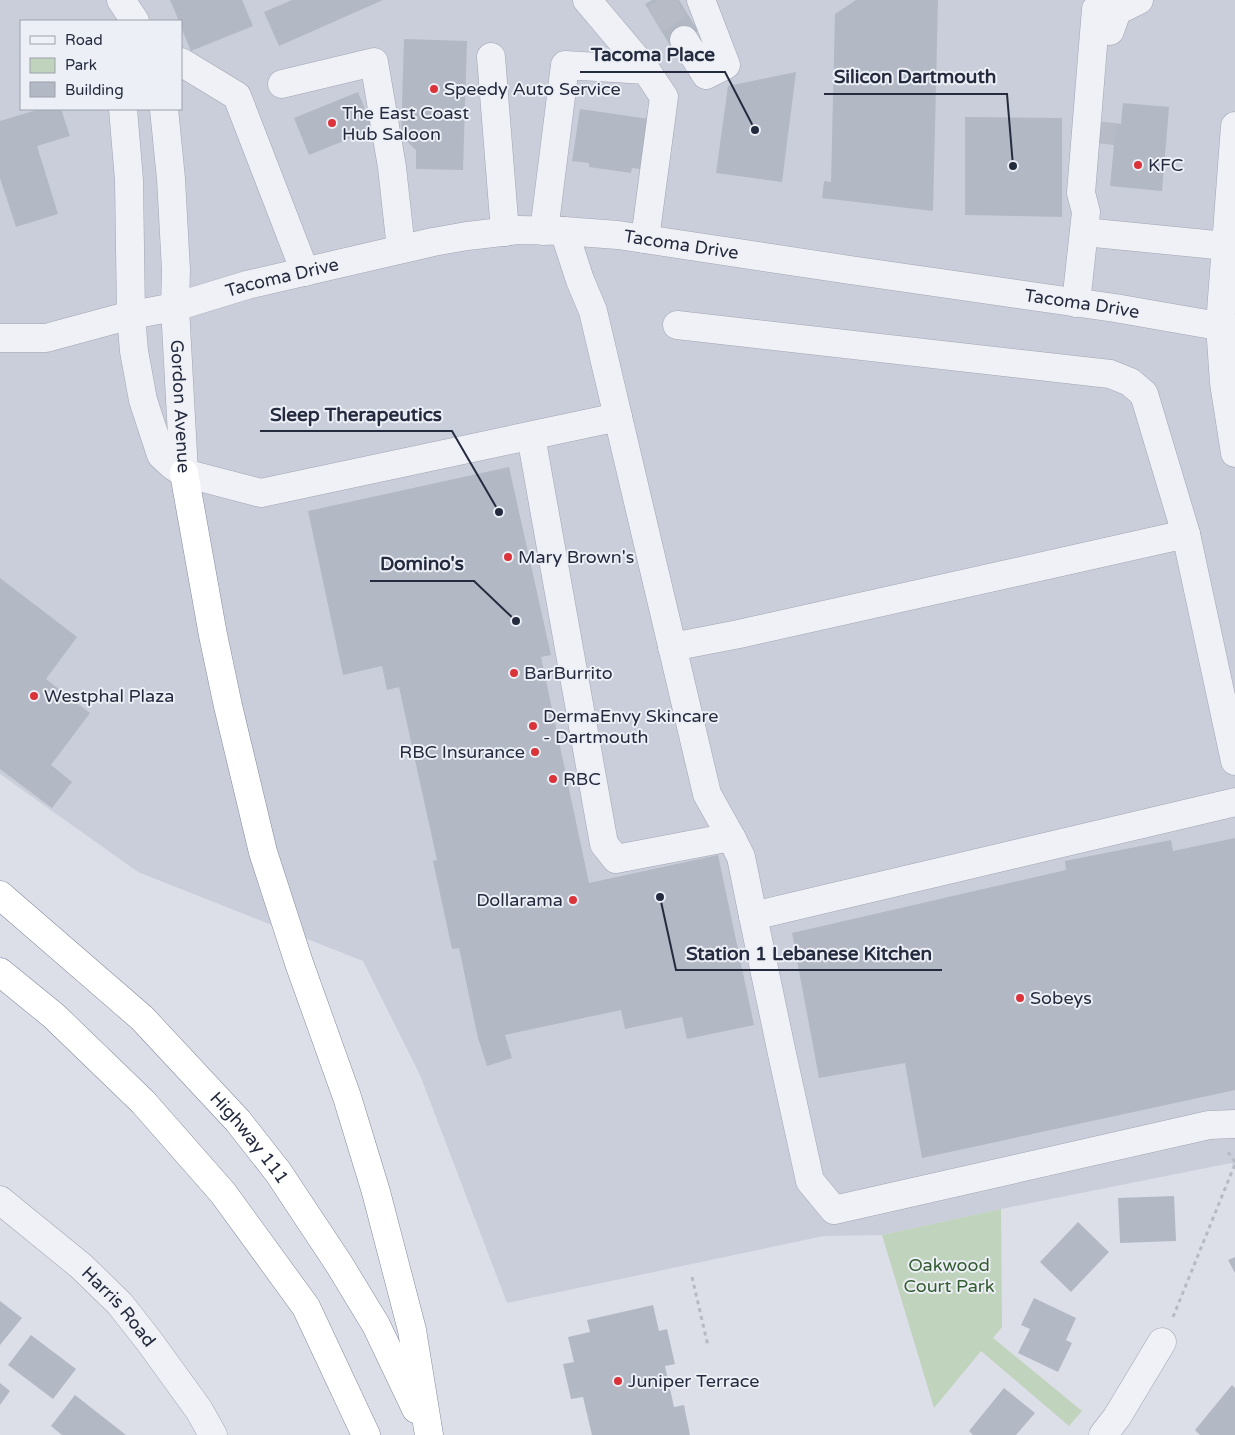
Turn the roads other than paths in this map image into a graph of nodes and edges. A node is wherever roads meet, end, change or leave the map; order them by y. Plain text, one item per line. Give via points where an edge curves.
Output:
1 (110, 0) edge
2 (121, 0) edge
3 (586, 0) edge
4 (701, 0) edge
5 (1112, 0) edge
6 (1139, 0) edge
7 (110, 20) edge
8 (134, 20) edge
9 (684, 40) tunnel mouth
10 (491, 57) dead end
11 (182, 63) edge
12 (646, 70) junction
13 (282, 84) dead end
14 (123, 110) edge
15 (164, 110) edge
16 (1234, 141) edge
17 (1085, 222) junction
18 (554, 231) junction
19 (505, 232) junction
20 (645, 239) junction
21 (1226, 246) junction
22 (401, 249) junction
23 (305, 272) junction
24 (1076, 303) junction
25 (176, 307) junction
26 (131, 315) junction
27 (677, 325) dead end
28 (1227, 327) edge
29 (0, 338) edge
30 (618, 417) junction
31 (530, 436) junction
32 (1235, 453) edge
33 (184, 473) junction
34 (1186, 534) junction
35 (672, 648) junction
36 (1235, 761) edge
37 (1235, 802) edge
38 (731, 837) junction
39 (0, 895) edge
40 (753, 916) junction
41 (0, 972) edge
42 (1235, 1124) edge
43 (0, 1200) edge
44 (1162, 1342) road end
45 (213, 1435) edge
46 (366, 1435) edge
47 (429, 1435) edge
48 (1103, 1435) edge

1 - 7 street
2 - 8 street
3 - 12 street
4 - 9 street via 726,65 706,75
5 - 17 street via 1096,9 1081,193
6 - 17 street via 1117,11 1111,28 1094,195
10 - 19 street
11 - 23 street via 237,96
12 - 18 street via 565,65
12 - 20 street via 664,97
13 - 22 street via 374,62 392,167
14 - 26 street, Gordon Avenue via 129,180
15 - 25 street, Gordon Avenue via 171,179
16 - 21 street
17 - 21 street
17 - 24 street
18 - 19 street, Tacoma Drive
18 - 20 street, Tacoma Drive
18 - 30 street via 593,311
19 - 22 street, Tacoma Drive
20 - 24 street, Tacoma Drive
21 - 28 street
22 - 23 street, Tacoma Drive
23 - 25 street, Tacoma Drive via 247,285
24 - 28 street, Tacoma Drive
25 - 26 street, Tacoma Drive
25 - 33 street, Gordon Avenue
26 - 29 street, Tacoma Drive via 46,338
26 - 33 street, Gordon Avenue via 143,400 155,438 162,455
27 - 34 street via 1110,374 1130,382 1144,394
28 - 32 street via 1224,384
30 - 31 street
30 - 35 street
31 - 33 street via 261,494
31 - 38 street via 604,844 616,859
33 - 47 highway via 212,635 261,844 376,1192 412,1330
34 - 35 street
34 - 36 street
35 - 38 street via 707,794
37 - 40 street
38 - 40 street via 741,857
39 - 47 highway, Highway 111 via 142,1018 238,1121 278,1172 339,1264 376,1325
40 - 42 street via 810,1181 834,1210 1208,1125
41 - 46 highway via 54,1016 136,1095 223,1193 306,1307
43 - 45 street, Harris Road via 81,1266 120,1304 193,1402
44 - 48 street

